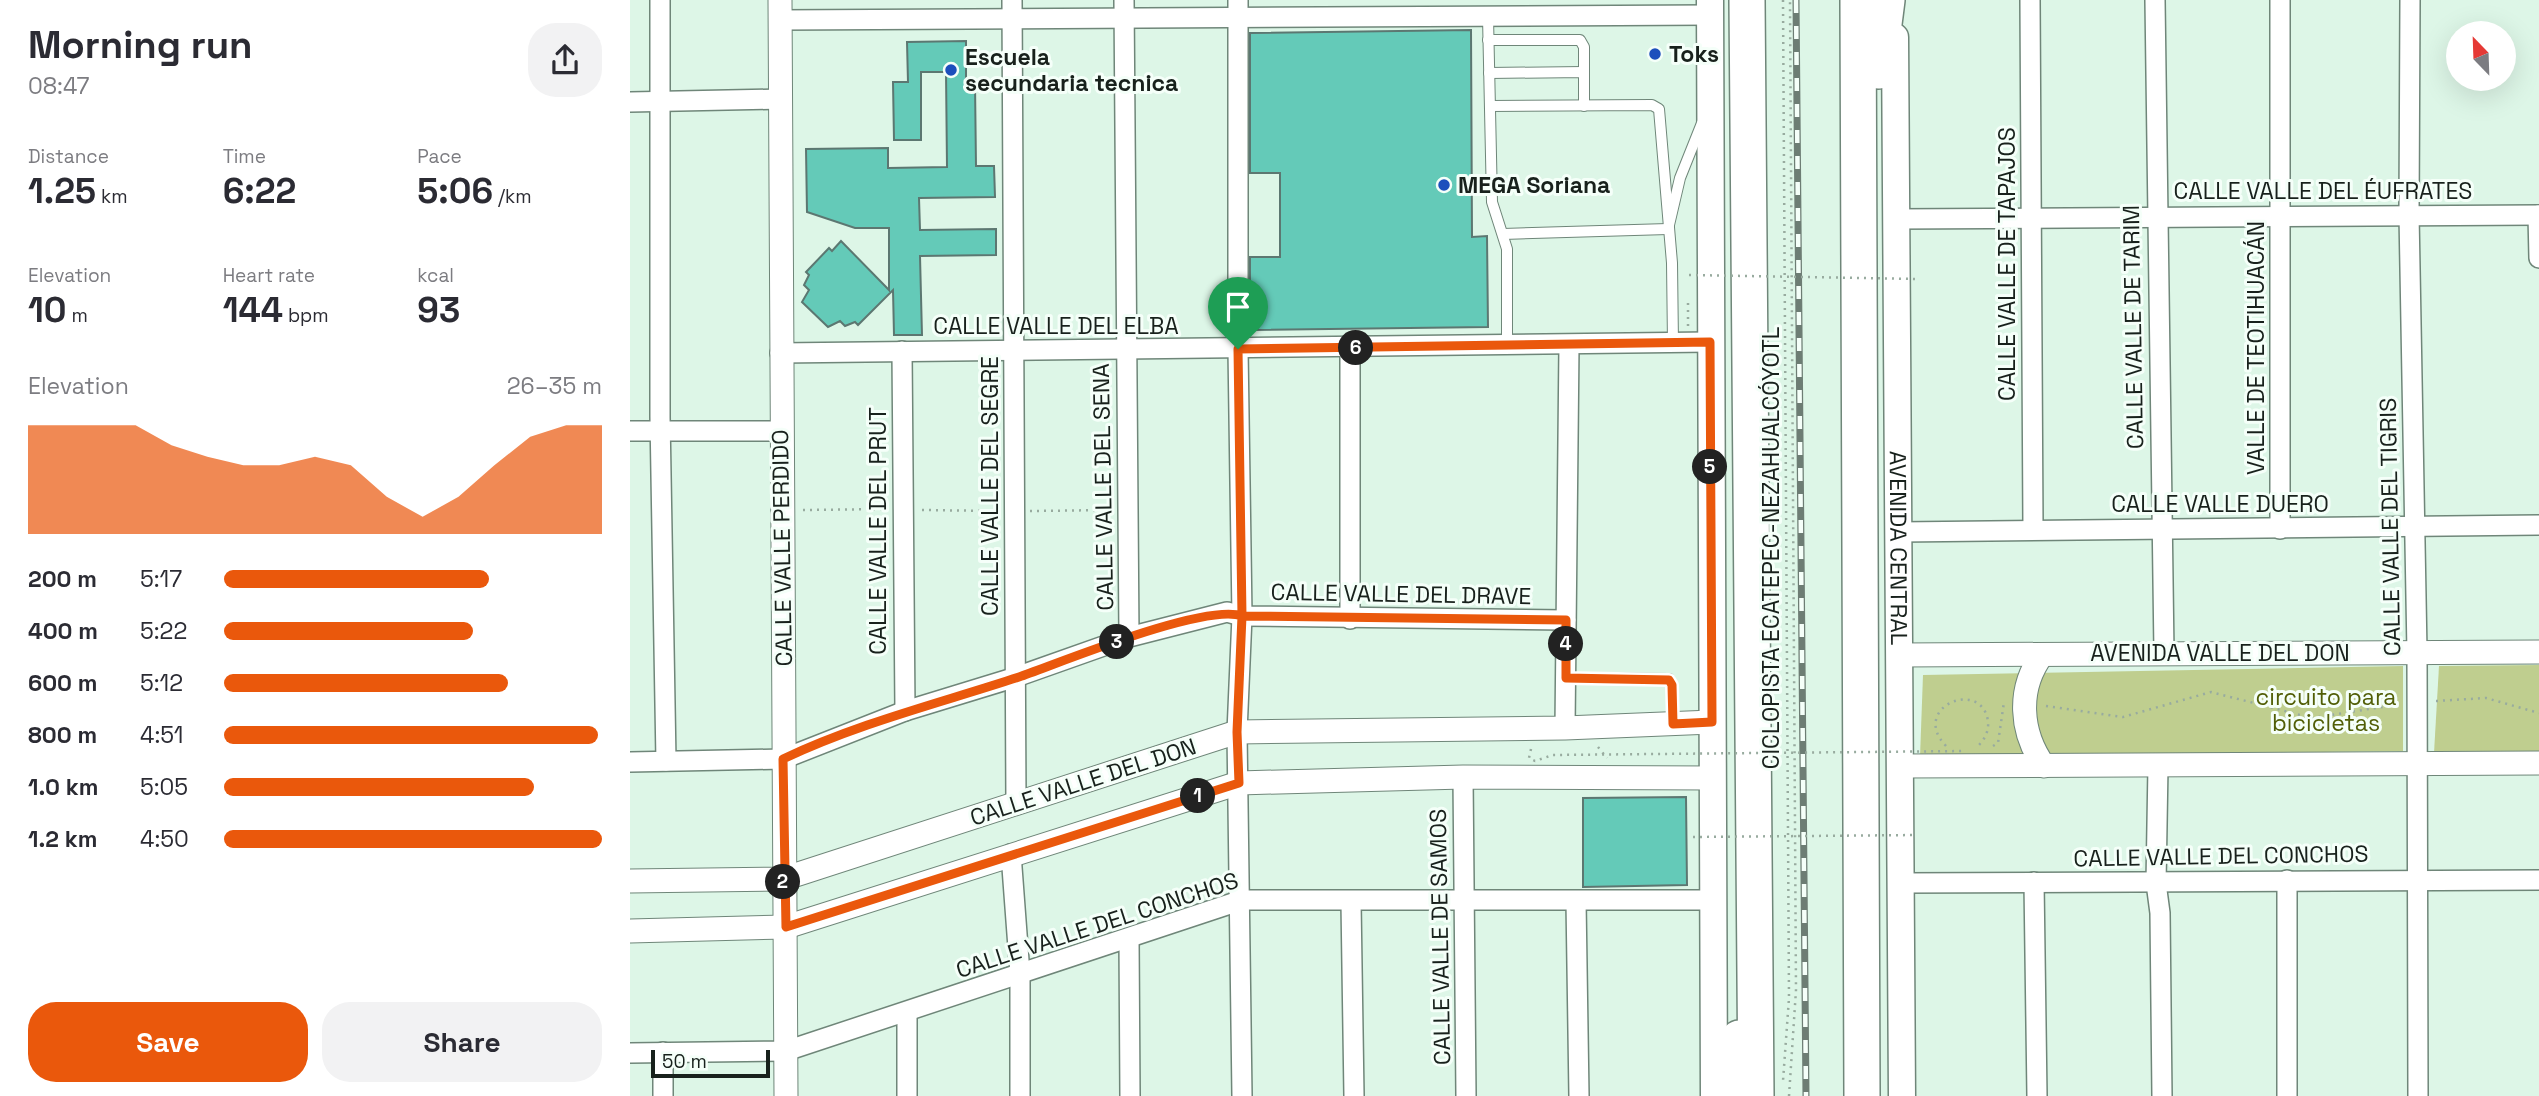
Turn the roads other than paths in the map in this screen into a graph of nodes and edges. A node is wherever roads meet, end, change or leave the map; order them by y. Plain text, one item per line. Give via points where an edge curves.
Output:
1 (660, 0) edge
2 (1747, 0) edge
3 (1858, 0) edge
4 (1887, 0) edge
5 (1894, 0) edge
6 (2030, 0) edge
7 (2155, 0) edge
8 (2280, 0) edge
9 (2410, 0) edge
10 (1718, 5) edge
11 (1351, 8) edge
12 (1562, 8) edge
13 (780, 10) edge
14 (901, 10) edge
15 (1012, 10) edge
16 (1124, 10) edge
17 (1239, 10) edge
18 (1488, 17) junction
19 (1488, 40) junction
20 (1747, 52) junction
21 (1584, 72) junction
22 (1489, 73) junction
23 (781, 99) junction
24 (659, 101) junction
25 (630, 102) edge
26 (1710, 104) junction
27 (1490, 106) junction
28 (1584, 106) junction
29 (2409, 214) junction
30 (2282, 215) junction
31 (2538, 215) edge
32 (2031, 216) junction
33 (2156, 217) junction
34 (1897, 219) junction
35 (1668, 229) junction
36 (1503, 234) junction
37 (1861, 242) junction
38 (2539, 258) edge
39 (1710, 342) junction
40 (1673, 344) junction
41 (1569, 345) junction
42 (1507, 346) junction
43 (1350, 348) junction
44 (1238, 349) junction
45 (1126, 350) junction
46 (902, 351) junction
47 (1014, 351) junction
48 (780, 352) junction
49 (660, 430) junction
50 (630, 431) edge
51 (780, 431) junction
52 (2539, 525) edge
53 (2416, 527) junction
54 (2160, 528) junction
55 (2033, 529) junction
56 (2280, 529) junction
57 (1900, 532) junction
58 (1242, 616) junction
59 (1350, 619) junction
60 (1566, 620) junction
61 (1129, 638) junction
62 (2417, 652) junction
63 (2539, 652) edge
64 (2164, 653) junction
65 (1901, 655) junction
66 (2042, 655) junction
67 (1016, 677) junction
68 (1566, 678) junction
69 (905, 710) junction
70 (1712, 722) junction
71 (1673, 724) junction
72 (1565, 728) junction
73 (1237, 732) junction
74 (783, 759) junction
75 (666, 761) junction
76 (630, 762) edge
77 (2418, 764) junction
78 (2539, 764) edge
79 (2044, 765) junction
80 (1902, 766) junction
81 (2158, 766) junction
82 (1463, 777) junction
83 (1713, 778) junction
84 (1239, 783) junction
85 (1016, 804) junction
86 (1011, 854) junction
87 (783, 879) junction
88 (2418, 879) junction
89 (2287, 880) junction
90 (2539, 880) edge
91 (630, 881) edge
92 (1903, 883) junction
93 (2034, 883) junction
94 (2156, 883) junction
95 (1241, 900) junction
96 (1714, 900) junction
97 (1465, 901) junction
98 (1576, 901) junction
99 (1351, 902) junction
100 (786, 927) junction
101 (630, 931) edge
102 (1129, 938) junction
103 (1756, 970) junction
104 (1020, 974) junction
105 (907, 1013) junction
106 (786, 1051) junction
107 (663, 1052) junction
108 (630, 1053) edge
109 (1858, 1086) edge
110 (1769, 1090) edge
111 (663, 1096) edge
112 (786, 1096) edge
113 (907, 1096) edge
114 (1020, 1096) edge
115 (1130, 1096) edge
116 (1242, 1096) edge
117 (1354, 1096) edge
118 (1466, 1096) edge
119 (1580, 1096) edge
120 (1714, 1096) edge
121 (1730, 1096) edge
122 (1902, 1096) edge
123 (2037, 1096) edge
124 (2162, 1096) edge
125 (2287, 1096) edge
126 (2418, 1096) edge

1 - 24 street
2 - 20 highway
3 - 37 highway, AVENIDA CENTRAL
4 - 37 highway
5 - 34 main road, AVENIDA CENTRAL
6 - 32 street, CALLE VALLE DE TAPAJOS
7 - 33 street, CALLE VALLE DE TARIM
8 - 30 street, VALLE DE TEOTIHUACÁN
9 - 29 street, CALLE VALLE DEL TIGRIS
10 - 12 street
10 - 20 highway
10 - 26 main road
11 - 17 street
11 - 18 street
12 - 18 street
13 - 14 street
13 - 23 street, CALLE VALLE PERDIDO
14 - 15 street
15 - 16 street
15 - 47 street, CALLE VALLE DEL SEGRE
16 - 17 street
16 - 45 street, CALLE VALLE DEL SENA
17 - 44 street
18 - 19 lane
19 - 21 lane via 1580,40
19 - 22 lane
20 - 103 highway
21 - 22 lane
21 - 28 lane
22 - 27 lane
23 - 24 street
23 - 48 street, CALLE VALLE PERDIDO
24 - 25 street
24 - 49 street
26 - 35 lane via 1680,178
26 - 39 main road
27 - 28 lane
27 - 36 lane via 1492,202
28 - 35 lane via 1652,105 1659,109
29 - 30 street, CALLE VALLE DEL ÉUFRATES
29 - 31 street, CALLE VALLE DEL ÉUFRATES
29 - 53 street, CALLE VALLE DEL TIGRIS
30 - 33 street, CALLE VALLE DEL ÉUFRATES
30 - 56 street, VALLE DE TEOTIHUACÁN
31 - 38 street
32 - 33 street, CALLE VALLE DEL ÉUFRATES
32 - 34 street, CALLE VALLE DEL ÉUFRATES
32 - 55 street, CALLE VALLE DE TAPAJOS
33 - 54 street, CALLE VALLE DE TARIM
34 - 57 main road, AVENIDA CENTRAL
35 - 36 lane
35 - 40 lane
36 - 42 lane via 1508,266
37 - 109 highway, AVENIDA CENTRAL
39 - 40 street, CALLE VALLE DEL ELBA
39 - 70 main road
40 - 41 street, CALLE VALLE DEL ELBA
41 - 42 street, CALLE VALLE DEL ELBA
41 - 60 street
42 - 43 street, CALLE VALLE DEL ELBA
43 - 44 street, CALLE VALLE DEL ELBA
43 - 59 street
44 - 45 street, CALLE VALLE DEL ELBA
44 - 58 street
45 - 47 street, CALLE VALLE DEL ELBA
45 - 61 street, CALLE VALLE DEL SENA
46 - 47 street, CALLE VALLE DEL ELBA
46 - 48 street, CALLE VALLE DEL ELBA
46 - 69 street, CALLE VALLE DEL PRUT
47 - 67 street, CALLE VALLE DEL SEGRE
48 - 51 street, CALLE VALLE PERDIDO
49 - 50 street
49 - 51 street
49 - 75 street
51 - 74 street, CALLE VALLE PERDIDO
52 - 53 street, CALLE VALLE DUERO
53 - 56 street, CALLE VALLE DUERO
53 - 62 street, CALLE VALLE DEL TIGRIS
54 - 55 street, CALLE VALLE DUERO
54 - 56 street, CALLE VALLE DUERO
54 - 64 street, CALLE VALLE DE TARIM
55 - 57 street, CALLE VALLE DUERO
57 - 65 main road, AVENIDA CENTRAL
58 - 59 street, CALLE VALLE DEL DRAVE
58 - 61 street, CALLE VALLE DEL DRAVE via 1227,612
58 - 73 street
59 - 60 street, CALLE VALLE DEL DRAVE
60 - 68 street
61 - 67 street, CALLE VALLE DEL DRAVE
62 - 63 street, AVENIDA VALLE DEL DON
62 - 64 street, AVENIDA VALLE DEL DON
62 - 77 street, CALLE VALLE DEL TIGRIS
64 - 66 street, AVENIDA VALLE DEL DON
65 - 66 street, AVENIDA VALLE DEL DON
65 - 80 main road, AVENIDA CENTRAL
66 - 79 street via 2033,667 2025,701 2027,733
67 - 69 street, CALLE VALLE DEL DRAVE
67 - 85 street, CALLE VALLE DEL SEGRE
68 - 71 lane via 1669,680
68 - 72 street
69 - 74 street, CALLE VALLE DEL DRAVE
70 - 71 street, CALLE VALLE DEL DON
70 - 83 main road
71 - 72 street, CALLE VALLE DEL DON
72 - 73 street, CALLE VALLE DEL DON
73 - 84 street
73 - 85 street, CALLE VALLE DEL DON
74 - 75 street, CALLE VALLE DEL DRAVE
74 - 87 street, CALLE VALLE PERDIDO
75 - 76 street, CALLE VALLE DEL DRAVE
77 - 78 street
77 - 81 street
77 - 88 street, CALLE VALLE DEL TIGRIS
79 - 80 street
79 - 81 street
80 - 92 main road, AVENIDA CENTRAL
81 - 94 street
82 - 83 street, CALLE VALLE DEL DON
82 - 84 street, CALLE VALLE DEL DON
82 - 97 street, CALLE VALLE DE SAMOS
83 - 96 main road
84 - 86 street, CALLE VALLE DEL DON
84 - 95 street
85 - 87 street, CALLE VALLE DEL DON
86 - 100 street, CALLE VALLE DEL DON
86 - 104 street
87 - 91 street, CALLE VALLE DEL DON
87 - 100 street, CALLE VALLE PERDIDO
88 - 89 street, CALLE VALLE DEL CONCHOS
88 - 90 street, CALLE VALLE DEL CONCHOS
88 - 126 street, CALLE VALLE DEL TIGRIS
89 - 94 street, CALLE VALLE DEL CONCHOS
89 - 125 street
92 - 93 street, CALLE VALLE DEL CONCHOS
92 - 122 main road, AVENIDA CENTRAL
93 - 94 street, CALLE VALLE DEL CONCHOS
93 - 123 street
94 - 124 street
95 - 99 street, CALLE VALLE DEL CONCHOS
95 - 102 street, CALLE VALLE DEL CONCHOS
95 - 116 street
96 - 98 street, CALLE VALLE DEL CONCHOS
96 - 120 main road
97 - 98 street, CALLE VALLE DEL CONCHOS
97 - 99 street, CALLE VALLE DEL CONCHOS
97 - 118 street, CALLE VALLE DE SAMOS
98 - 119 street
99 - 117 street
100 - 101 street, CALLE VALLE DEL DON
100 - 106 street, CALLE VALLE PERDIDO
102 - 104 street, CALLE VALLE DEL CONCHOS
102 - 115 street
103 - 110 highway
103 - 121 highway
104 - 105 street, CALLE VALLE DEL CONCHOS
104 - 114 street
105 - 106 street, CALLE VALLE DEL CONCHOS
105 - 113 street
106 - 107 street, CALLE VALLE DEL CONCHOS
106 - 112 street, CALLE VALLE PERDIDO
107 - 108 street, CALLE VALLE DEL CONCHOS
107 - 111 street

